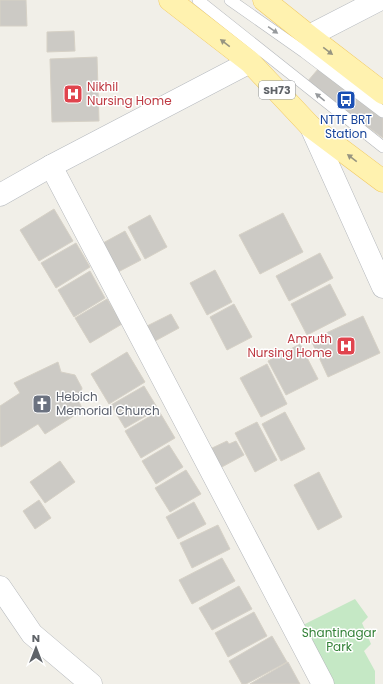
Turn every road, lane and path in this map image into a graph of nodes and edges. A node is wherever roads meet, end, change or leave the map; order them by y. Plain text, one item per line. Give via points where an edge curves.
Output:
1 (170, 0) edge
2 (198, 0) edge
3 (230, 0) edge
4 (264, 0) edge
5 (379, 0) edge
6 (309, 36) junction
7 (250, 62) junction
8 (383, 93) edge
9 (383, 112) edge
10 (311, 127) junction
11 (383, 147) edge
12 (50, 166) junction
13 (383, 182) edge
14 (0, 195) edge
15 (383, 287) edge
16 (0, 587) edge
17 (91, 684) edge
18 (323, 684) edge

7 -> 1 main road, SH73
11 -> 2 lane
3 -> 9 lane
4 - 6 main road
5 - 6 street
6 -> 8 main road
7 - 10 main road, SH73
7 - 12 street
13 -> 10 main road, SH73
10 - 15 street
12 - 14 street
12 - 18 street
16 - 17 street via 32,634

